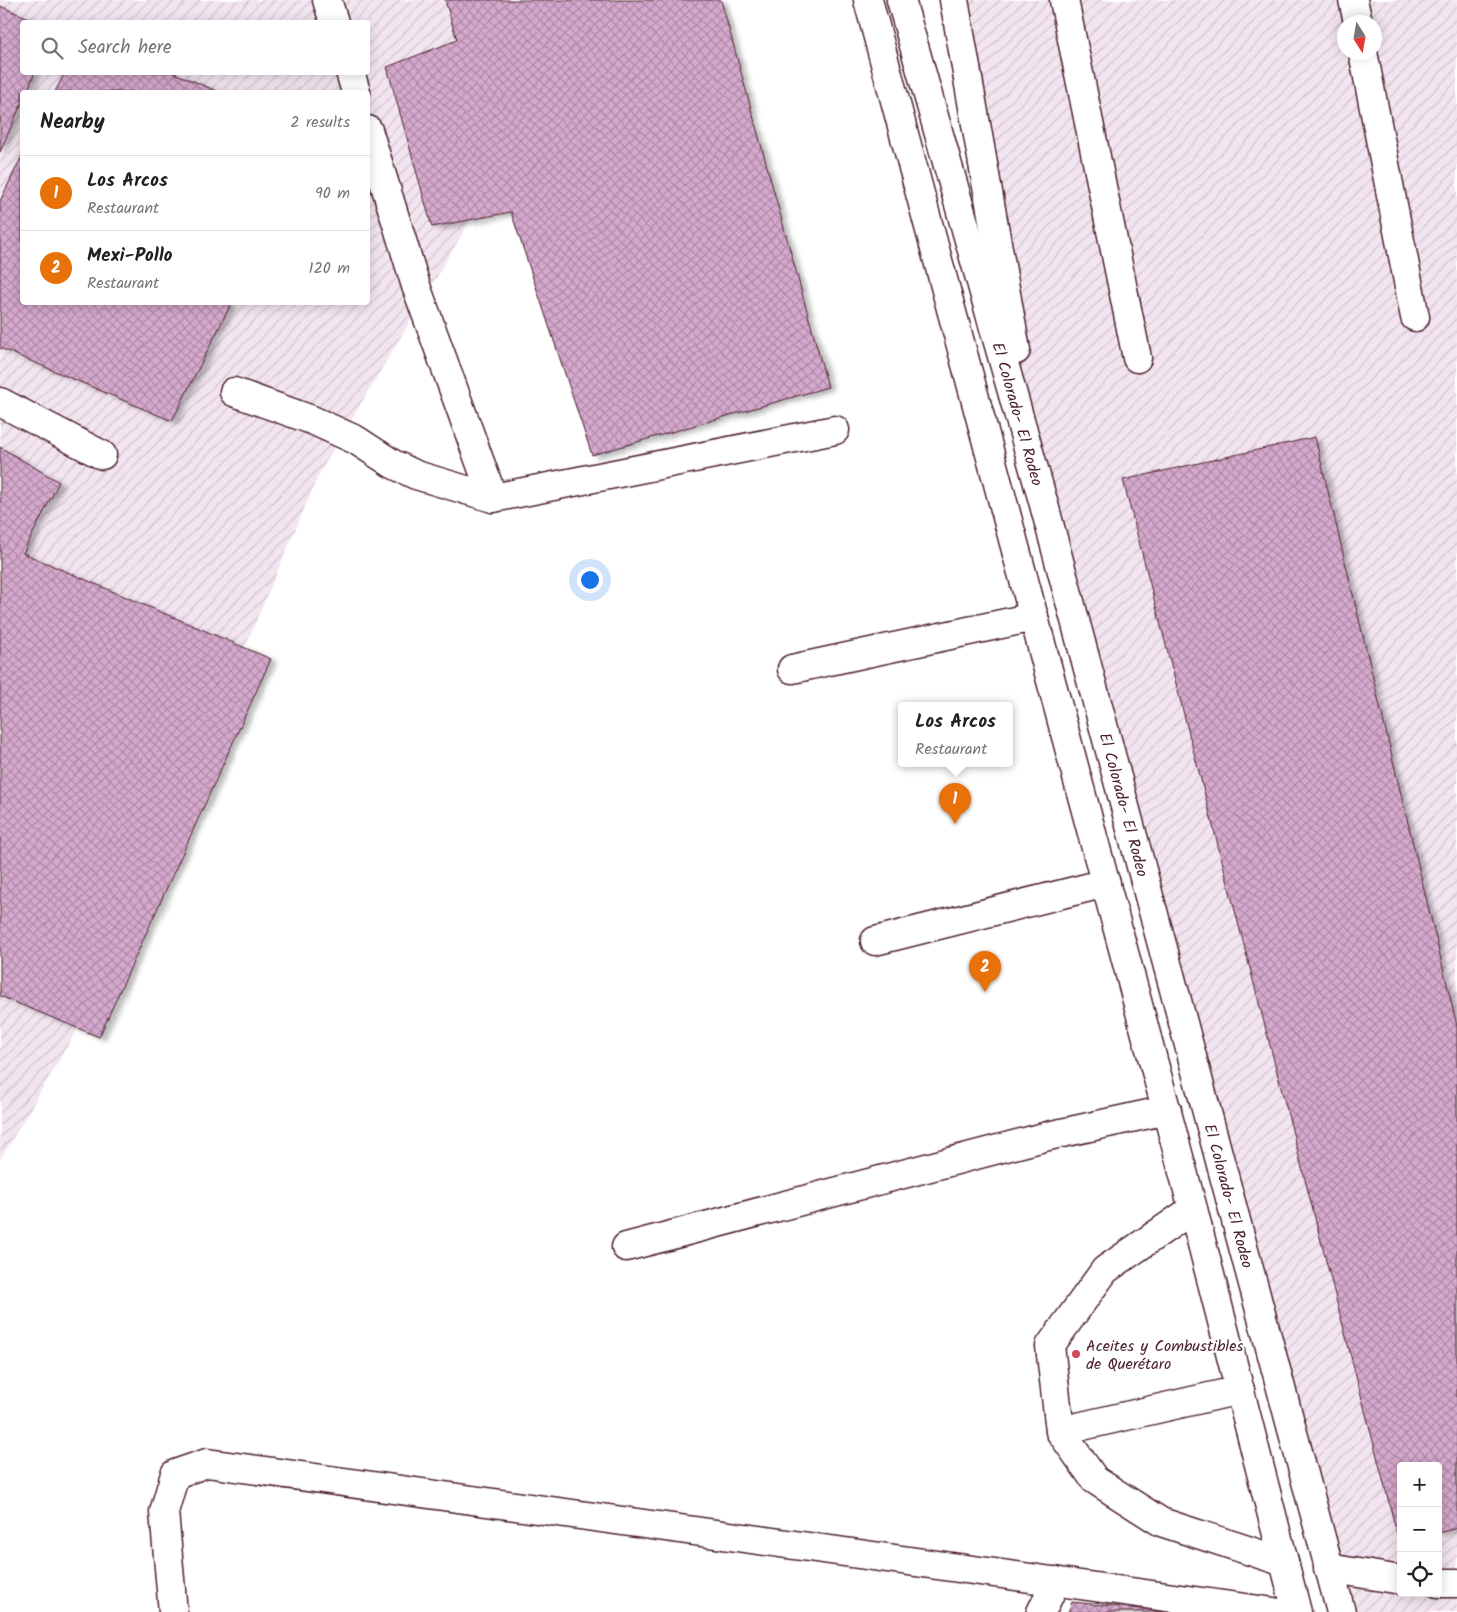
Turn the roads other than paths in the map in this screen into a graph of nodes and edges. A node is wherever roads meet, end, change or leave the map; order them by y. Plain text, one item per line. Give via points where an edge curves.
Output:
1 (868, 0) edge
2 (901, 0) edge
3 (954, 0) edge
4 (1064, 0) edge
5 (1353, 0) edge
6 (1356, 15) edge
7 (1365, 60) edge
8 (351, 75) edge
9 (355, 90) edge
10 (370, 136) edge
11 (1415, 317) dead end
12 (1137, 358) dead end
13 (234, 392) dead end
14 (0, 402) edge
15 (835, 430) dead end
16 (102, 455) dead end
17 (493, 498) junction
18 (1043, 501) junction
19 (1034, 617) junction
20 (792, 669) dead end
21 (1106, 883) junction
22 (875, 942) dead end
23 (1167, 1110) junction
24 (1193, 1208) junction
25 (626, 1247) dead end
26 (1240, 1390) junction
27 (1060, 1431) junction
28 (1284, 1562) junction
29 (1328, 1568) junction
30 (1397, 1579) edge
31 (1056, 1581) junction
32 (1442, 1583) edge
33 (1457, 1583) edge
34 (173, 1612) edge
35 (1041, 1612) edge
36 (1274, 1612) edge
37 (1297, 1612) edge
38 (1341, 1612) edge

1 - 19 main road
2 - 18 main road, El Colorado- El Rodeo
3 - 18 main road
4 - 12 main road
5 - 6 main road
7 - 11 main road
8 - 9 main road
10 - 17 main road via 416,286
13 - 17 main road via 312,420 356,440 416,475
14 - 16 main road
15 - 17 main road
18 - 29 main road, El Colorado- El Rodeo
19 - 20 main road
19 - 21 main road
21 - 22 main road
21 - 23 main road
23 - 24 main road
23 - 25 main road via 1048,1136
24 - 26 main road
24 - 27 main road via 1105,1270 1050,1346
26 - 27 main road
26 - 28 main road
27 - 28 main road via 1095,1480 1160,1522
28 - 37 main road
29 - 30 main road
29 - 38 main road, El Colorado- El Rodeo
31 - 34 main road via 207,1463 175,1474 164,1512
31 - 35 main road
31 - 36 main road
32 - 33 main road

